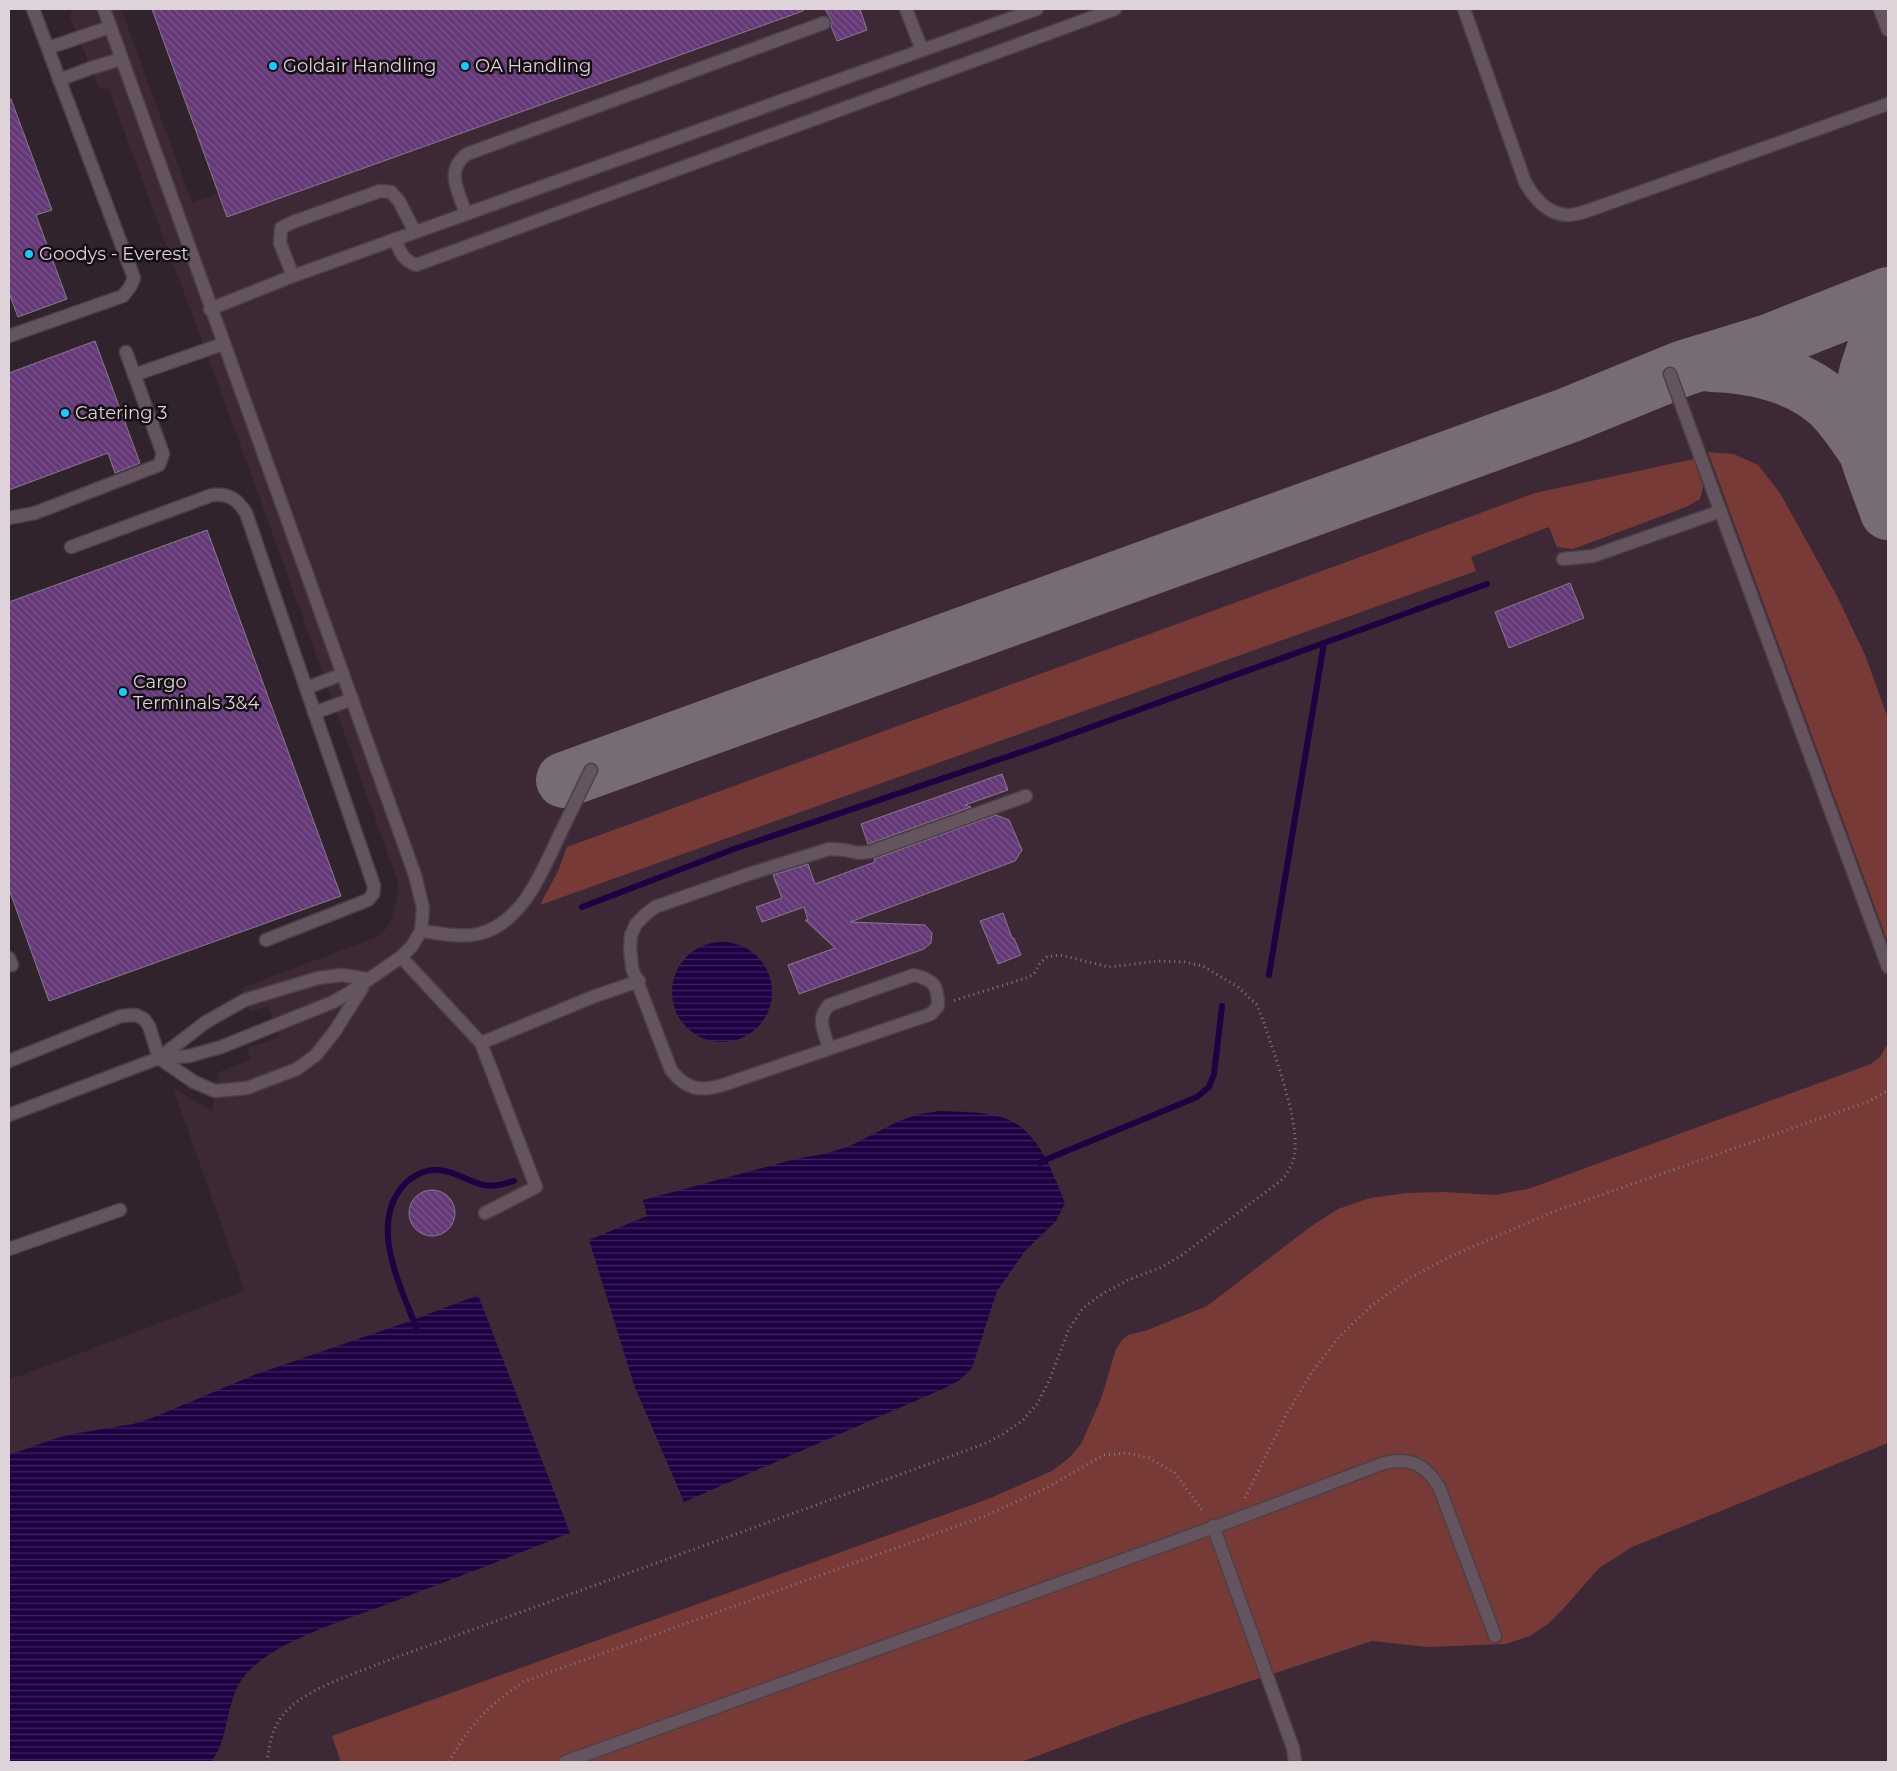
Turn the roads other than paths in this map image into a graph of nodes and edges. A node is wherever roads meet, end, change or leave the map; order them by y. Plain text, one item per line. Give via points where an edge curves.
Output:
1 (33, 9) edge
2 (104, 9) edge
3 (906, 9) edge
4 (1037, 9) edge
5 (1115, 9) edge
6 (1464, 9) edge
7 (1880, 9) edge
8 (824, 23) dead end
9 (110, 27) junction
10 (1888, 30) edge
11 (48, 48) junction
12 (922, 50) junction
13 (121, 59) junction
14 (59, 80) junction
15 (1888, 104) edge
16 (466, 214) junction
17 (414, 232) junction
18 (395, 239) junction
19 (293, 276) junction
20 (210, 309) junction
21 (9, 336) edge
22 (223, 344) junction
23 (126, 352) dead end
24 (1670, 374) dead end
25 (134, 375) junction
26 (1721, 511) junction
27 (9, 518) edge
28 (71, 547) dead end
29 (1563, 558) dead end
30 (343, 674) junction
31 (306, 688) junction
32 (352, 699) junction
33 (314, 713) junction
34 (591, 770) dead end
35 (1026, 796) dead end
36 (421, 931) junction
37 (266, 940) dead end
38 (401, 957) junction
39 (1888, 967) edge
40 (367, 979) junction
41 (638, 981) junction
42 (481, 1042) junction
43 (829, 1048) junction
44 (159, 1058) junction
45 (9, 1061) edge
46 (10, 1112) edge
47 (120, 1210) dead end
48 (485, 1213) dead end
49 (9, 1249) edge
50 (1213, 1526) junction
51 (1495, 1636) dead end
52 (565, 1762) edge
53 (1295, 1762) edge

1 - 11 street
2 - 9 street
3 - 12 street
4 - 12 street
5 - 18 street via 416,265 407,262
6 - 15 street via 1525,182 1533,197 1548,209 1567,215 1587,212
7 - 10 street
8 - 16 street via 467,154 459,159 453,175
9 - 11 street
9 - 13 street
11 - 14 street
12 - 16 street
13 - 14 street
13 - 20 street
14 - 21 street via 134,278 123,296
16 - 17 street
17 - 18 street
17 - 19 street via 399,201 391,192 380,191 293,222 281,228 280,244
18 - 19 street
19 - 20 street
20 - 22 street
22 - 25 street
22 - 30 street
23 - 25 street
24 - 26 street
25 - 27 street via 162,454 159,465 35,512
26 - 29 street via 1593,556
26 - 39 street
28 - 31 street via 212,495 232,496 246,513
30 - 31 street
30 - 32 street
31 - 33 street
32 - 33 street
32 - 36 street via 420,892 423,908
33 - 37 street via 374,886 373,894 368,900
34 - 36 street via 537,882 510,916 496,927 478,934
35 - 41 street via 870,852 829,849 655,907 636,924 632,935 632,968
36 - 38 street
38 - 40 street
38 - 42 street
40 - 44 street via 333,1002 246,1037 189,1056
40 - 44 street via 342,975 318,978 245,1000 206,1022
40 - 44 street via 316,1055 297,1069 247,1088 215,1091 194,1082
41 - 42 street
41 - 43 street via 671,1070 689,1086 700,1089 723,1085
42 - 48 street via 536,1187
43 - 43 street via 931,1014 938,1006 934,983 914,975 829,1005 821,1018
44 - 45 street via 149,1026 136,1015 121,1016
44 - 46 street
47 - 49 street
50 - 51 street via 1384,1463 1405,1460 1417,1464 1432,1476 1439,1487
50 - 52 street
50 - 53 street via 1293,1748

